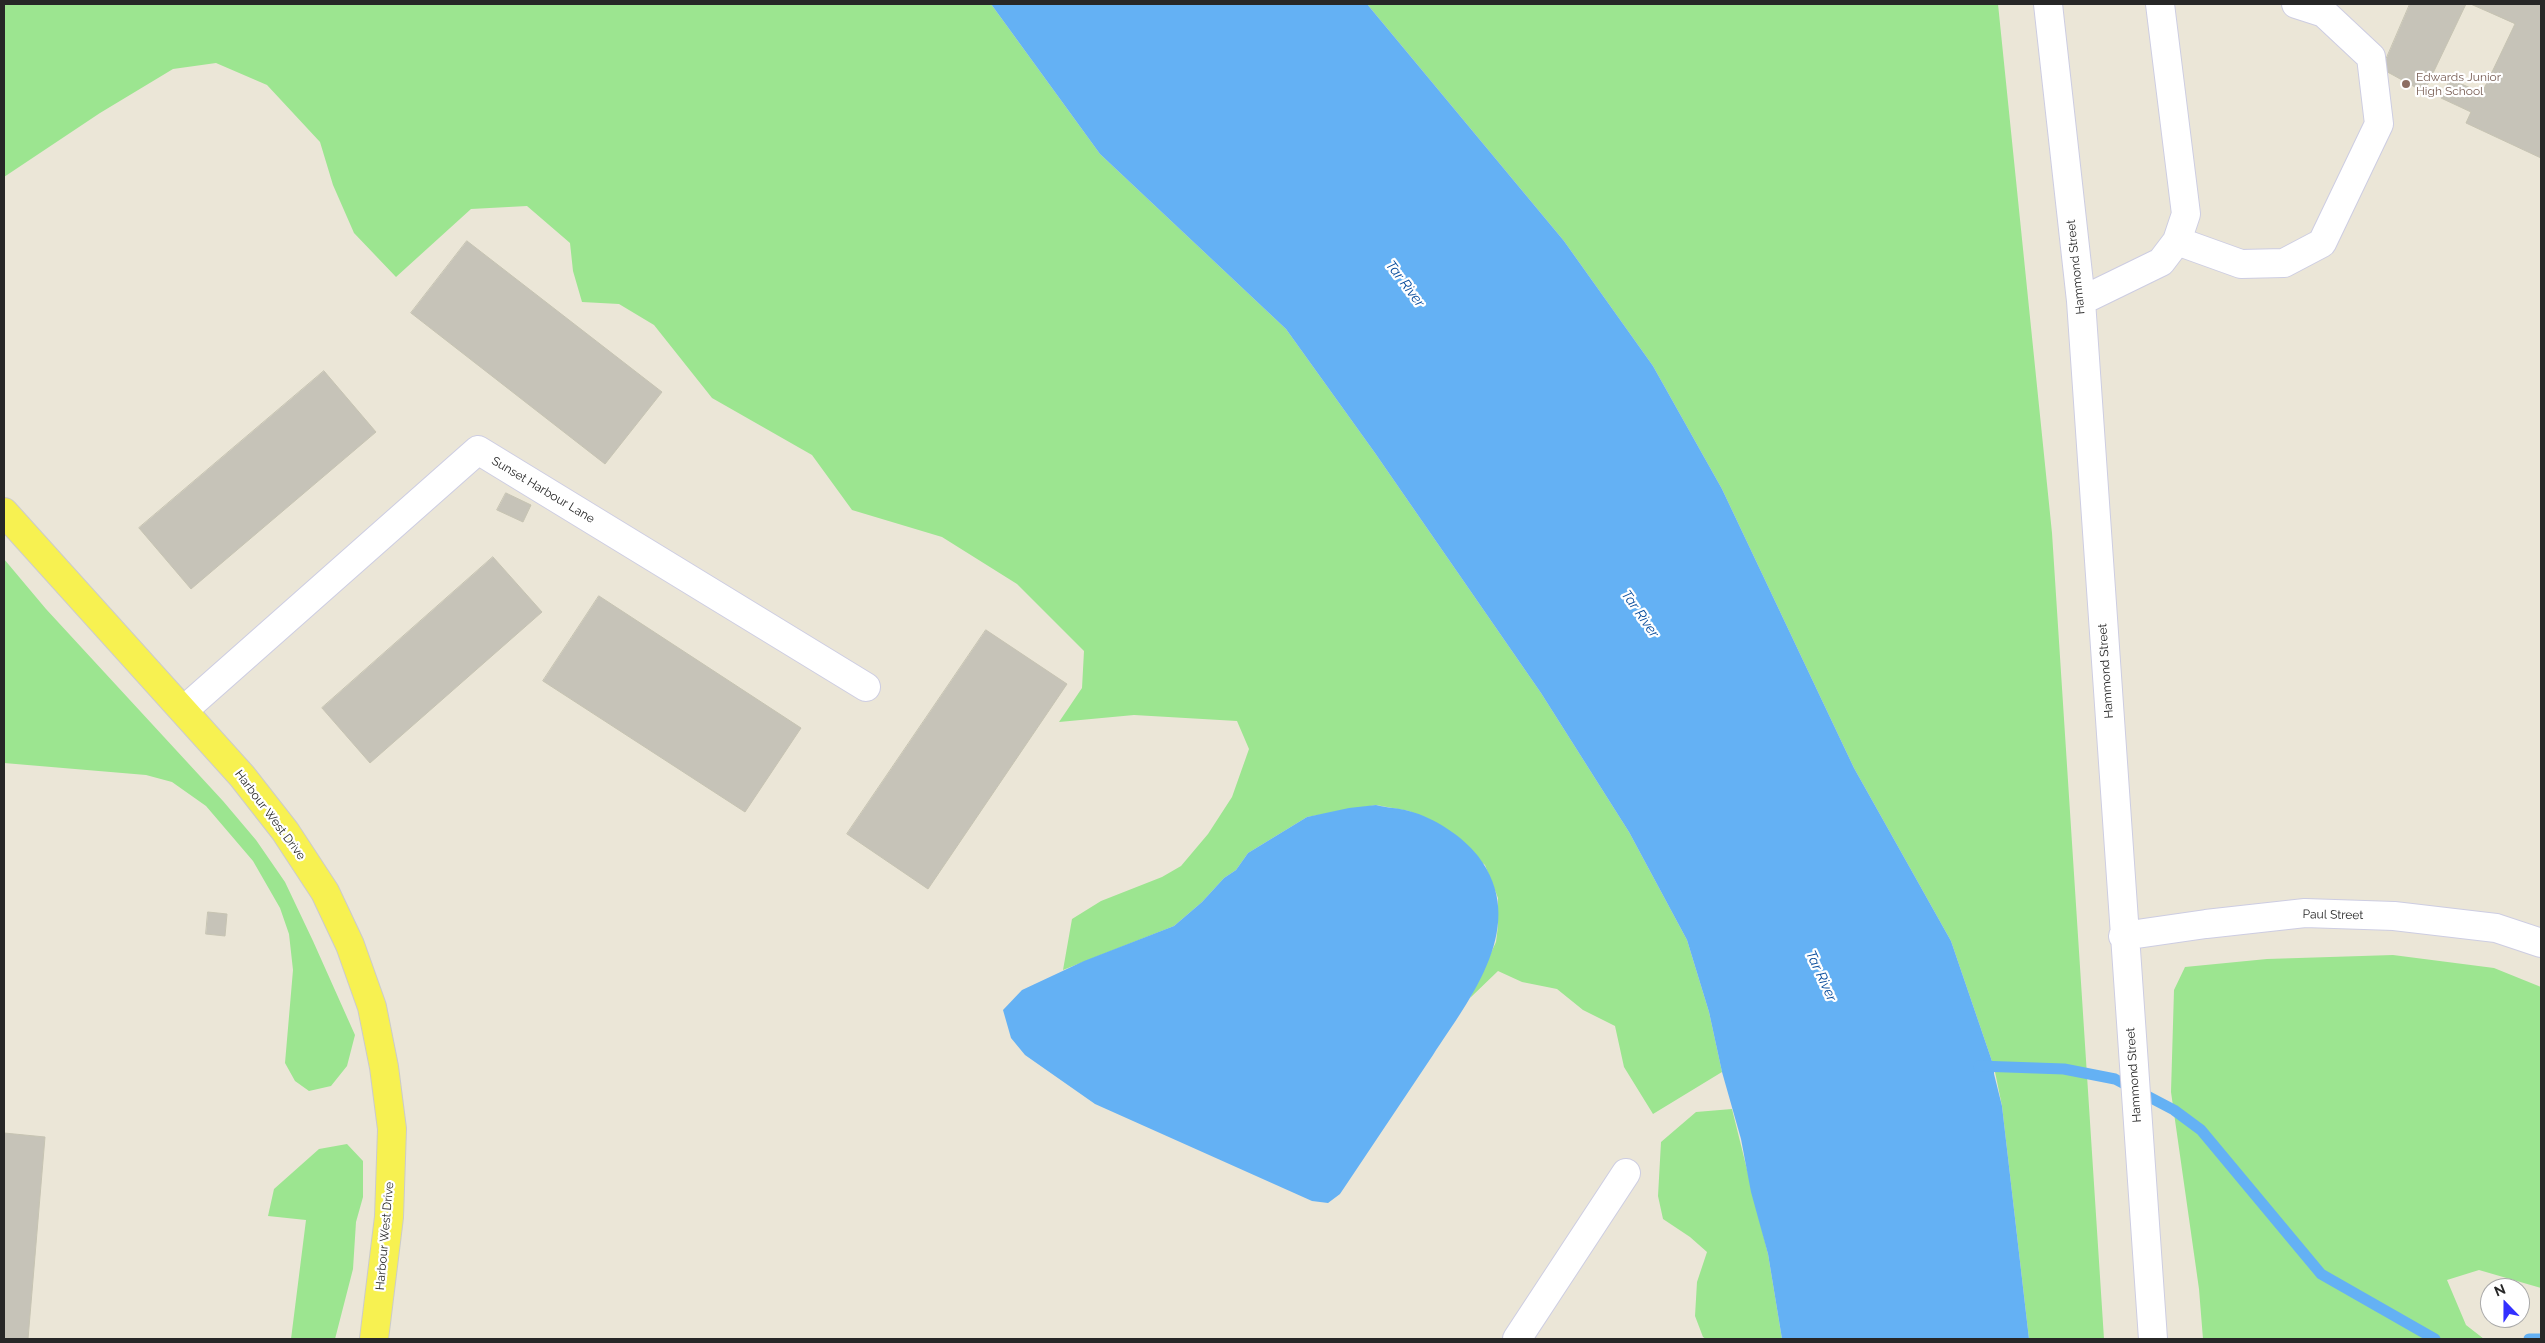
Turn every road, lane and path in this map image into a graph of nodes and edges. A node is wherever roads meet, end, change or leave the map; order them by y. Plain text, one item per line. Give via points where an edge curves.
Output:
1 (2048, 4) edge
2 (2160, 4) edge
3 (2296, 4) edge
4 (2177, 241) junction
5 (2081, 301) junction
6 (4, 512) edge
7 (866, 687) dead end
8 (184, 710) junction
9 (2124, 936) junction
10 (2541, 943) edge
11 (1626, 1173) dead end
12 (374, 1339) edge
13 (1517, 1339) edge
14 (2153, 1339) edge

1 - 5 street, Hammond Street
2 - 4 street via 2186,214
3 - 4 street via 2324,13 2371,58 2379,124 2322,243 2284,263 2241,264
4 - 5 street via 2161,262
5 - 9 street, Hammond Street
6 - 8 main road, Harbour West Drive
7 - 8 street, Sunset Harbour Lane via 478,450
8 - 12 main road, Harbour West Drive via 285,831 325,892 350,945 372,1006 392,1129 389,1217
9 - 10 street, Paul Street via 2305,913 2394,916 2496,928
9 - 14 street, Hammond Street
11 - 13 street

